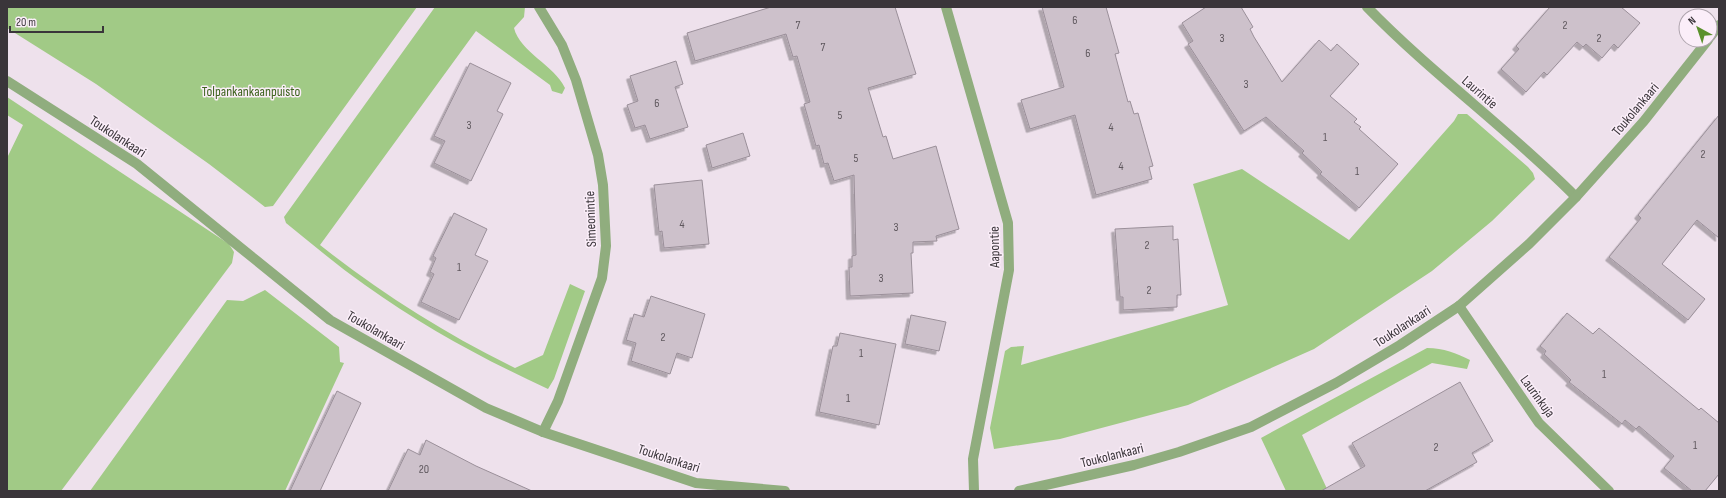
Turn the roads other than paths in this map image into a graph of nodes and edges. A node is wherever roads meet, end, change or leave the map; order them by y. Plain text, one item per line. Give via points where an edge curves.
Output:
1 (539, 7) edge
2 (946, 7) edge
3 (1367, 7) edge
4 (1702, 48) edge
5 (7, 81) edge
6 (1576, 197) junction
7 (1459, 306) junction
8 (543, 432) junction
9 (785, 491) edge
10 (974, 491) edge
11 (1019, 491) edge
12 (1609, 491) edge

1 - 8 street, Simeonintie via 568,59 596,147 603,185 606,246 602,278 558,401
2 - 10 street, Aapontie via 1008,223 1010,240 1009,270 973,460
3 - 6 street, Laurintie
4 - 6 street, Toukolankaari via 1644,122
5 - 8 street, Toukolankaari via 137,164 330,320 486,408
6 - 7 street, Toukolankaari via 1529,244
7 - 11 street, Toukolankaari via 1400,346 1336,383 1250,427 1134,465
7 - 12 street, Laurinkuja via 1539,423
8 - 9 street, Toukolankaari via 696,482

